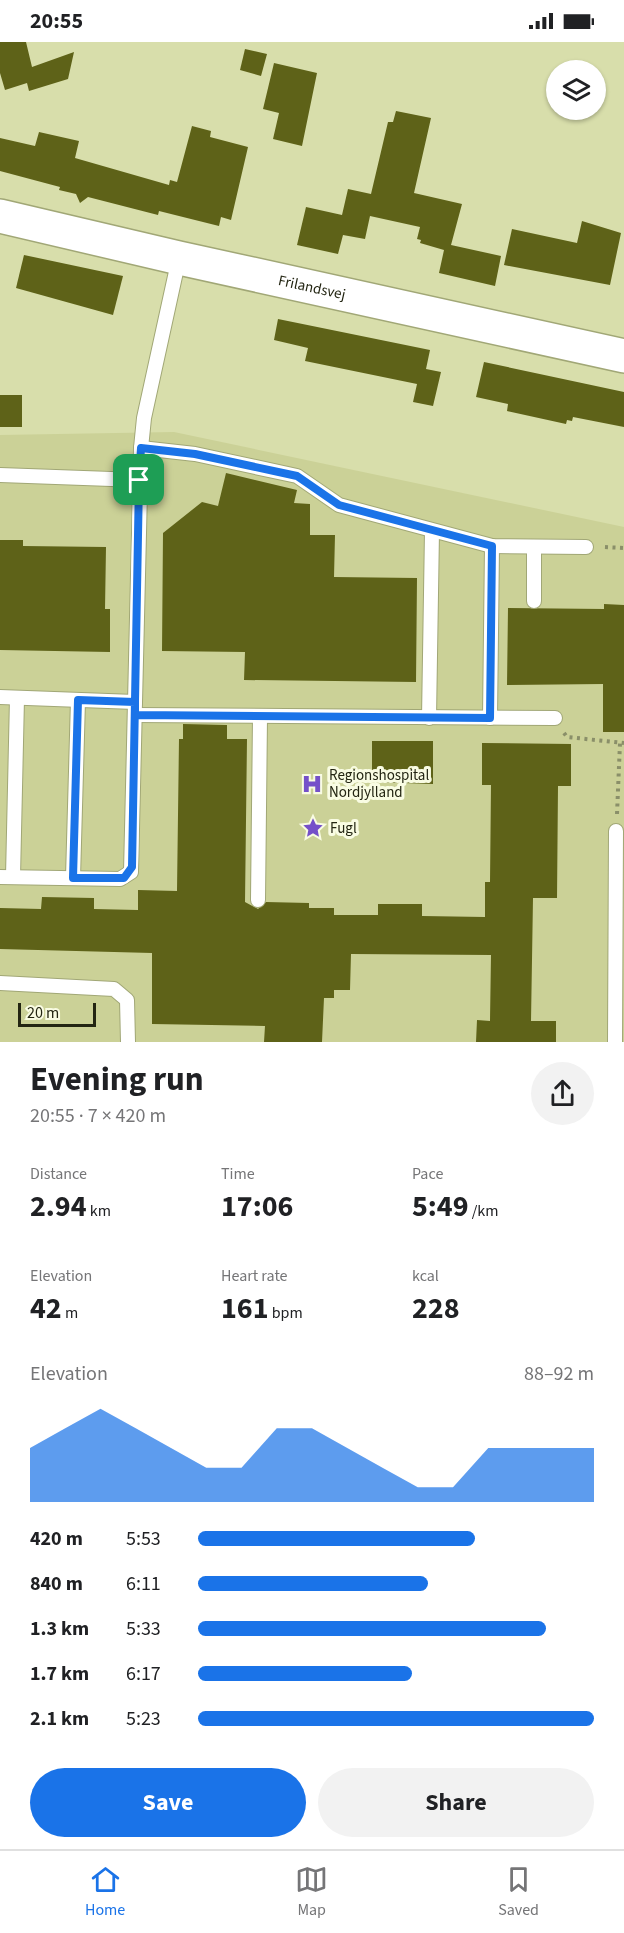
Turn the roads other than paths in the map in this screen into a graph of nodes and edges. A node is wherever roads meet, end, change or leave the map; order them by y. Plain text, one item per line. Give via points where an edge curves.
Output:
1 (0, 216) edge
2 (179, 258) junction
3 (624, 356) edge
4 (141, 448) junction
5 (0, 476) edge
6 (139, 480) junction
7 (432, 531) junction
8 (492, 546) junction
9 (534, 547) junction
10 (586, 547) dead end
11 (534, 601) dead end
12 (0, 697) edge
13 (17, 698) junction
14 (78, 700) junction
15 (135, 709) junction
16 (260, 717) junction
17 (429, 718) junction
18 (490, 718) junction
19 (555, 718) road end
20 (0, 805) edge
21 (15, 805) junction
22 (616, 831) road end
23 (7, 877) edge
24 (73, 878) junction
25 (258, 900) dead end
26 (0, 983) edge
27 (128, 1042) edge
28 (615, 1042) edge

1 - 2 street, Frilandsvej
2 - 3 street, Frilandsvej
2 - 4 lane
4 - 6 lane
4 - 7 lane via 195,454 297,476 339,505
5 - 6 lane
6 - 15 lane
7 - 8 lane
7 - 17 lane
8 - 9 lane
8 - 18 lane
9 - 10 lane
9 - 11 lane
12 - 13 lane
13 - 14 lane
13 - 21 lane
14 - 15 lane
14 - 24 lane
15 - 16 lane
15 - 24 lane via 131,872 124,878
16 - 17 lane
16 - 25 lane
17 - 18 lane
18 - 19 lane
20 - 21 lane
21 - 23 lane
22 - 28 lane
23 - 24 lane
26 - 27 lane via 114,989 127,1000

